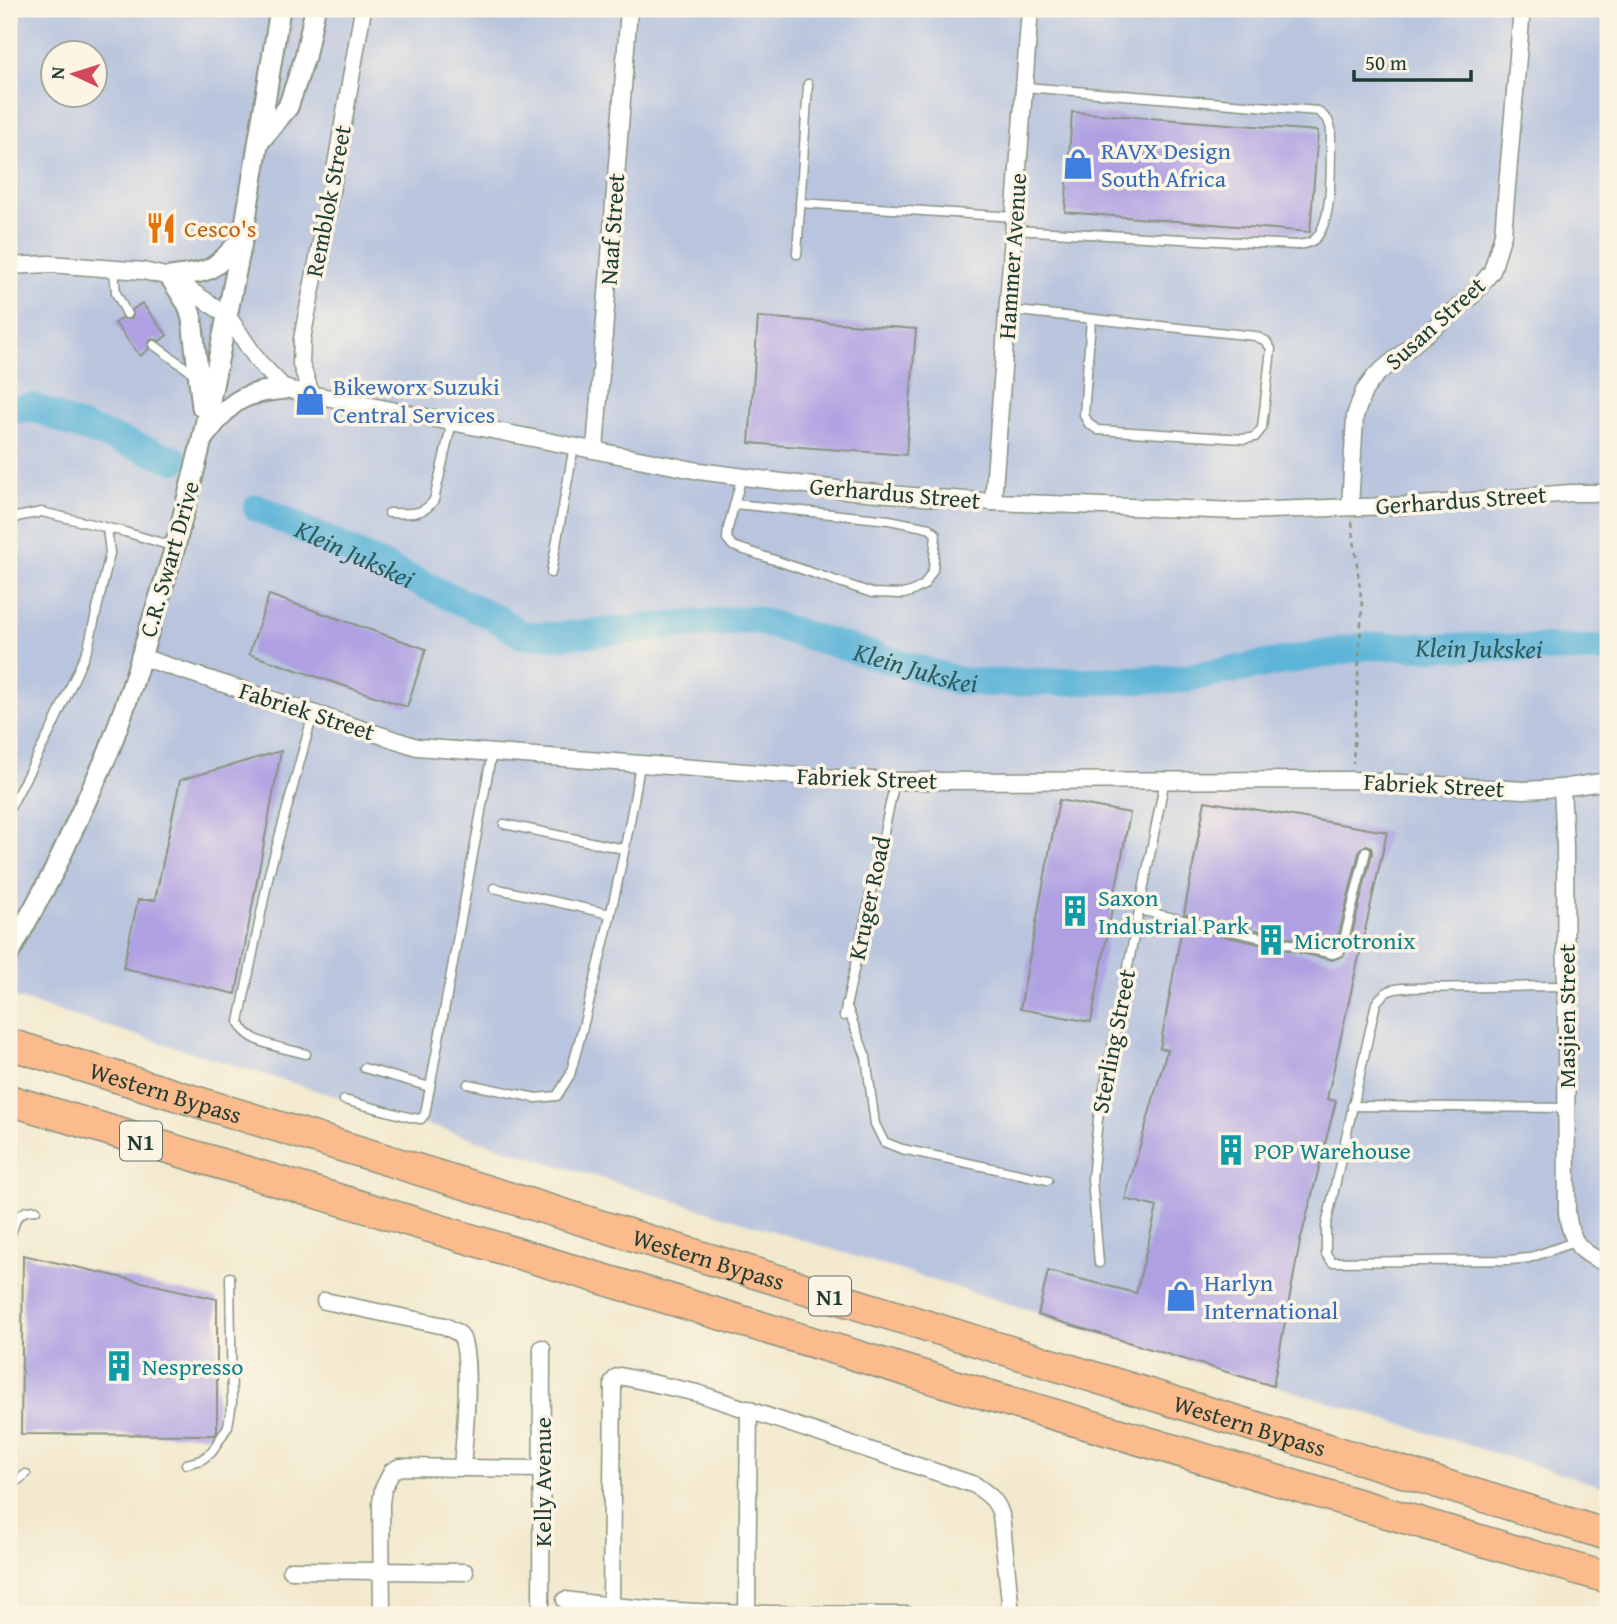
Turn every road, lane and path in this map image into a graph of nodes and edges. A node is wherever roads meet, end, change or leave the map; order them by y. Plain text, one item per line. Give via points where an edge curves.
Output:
1 (280, 9) edge
2 (315, 9) edge
3 (363, 9) edge
4 (629, 9) edge
5 (1030, 9) edge
6 (1522, 9) edge
7 (808, 84) dead end
8 (1025, 87) junction
9 (260, 141) junction
10 (800, 203) junction
11 (1015, 223) junction
12 (243, 237) junction
13 (797, 254) dead end
14 (9, 266) edge
15 (114, 269) junction
16 (170, 276) junction
17 (1008, 310) junction
18 (127, 314) dead end
19 (227, 315) junction
20 (1091, 319) junction
21 (155, 345) dead end
22 (199, 377) junction
23 (285, 389) junction
24 (311, 393) junction
25 (452, 422) junction
26 (203, 434) junction
27 (574, 446) junction
28 (595, 450) junction
29 (742, 477) junction
30 (1608, 493) edge
31 (993, 502) junction
32 (735, 504) junction
33 (1350, 507) junction
34 (389, 513) dead end
35 (9, 528) edge
36 (107, 528) junction
37 (175, 547) junction
38 (551, 573) dead end
39 (141, 657) junction
40 (313, 714) junction
41 (492, 752) junction
42 (640, 765) junction
43 (1165, 779) junction
44 (1352, 780) junction
45 (895, 781) junction
46 (1608, 781) edge
47 (1562, 788) junction
48 (9, 810) edge
49 (504, 824) dead end
50 (624, 849) junction
51 (1366, 851) dead end
52 (494, 888) dead end
53 (1139, 910) junction
54 (610, 914) junction
55 (9, 954) edge
56 (1566, 986) junction
57 (846, 1004) junction
58 (844, 1016) dead end
59 (9, 1044) edge
60 (306, 1054) dead end
61 (364, 1068) dead end
62 (468, 1084) dead end
63 (430, 1087) junction
64 (344, 1100) dead end
65 (14, 1102) edge
66 (1352, 1106) junction
67 (1565, 1108) junction
68 (1048, 1180) dead end
69 (36, 1210) dead end
70 (9, 1239) edge
71 (1574, 1242) junction
72 (1099, 1263) dead end
73 (1608, 1264) edge
74 (230, 1277) dead end
75 (325, 1301) dead end
76 (542, 1348) dead end
77 (749, 1409) junction
78 (186, 1464) dead end
79 (462, 1467) junction
80 (541, 1469) junction
81 (26, 1474) dead end
82 (9, 1487) edge
83 (1608, 1535) edge
84 (291, 1570) dead end
85 (382, 1571) junction
86 (465, 1572) dead end
87 (1608, 1578) edge
88 (554, 1598) junction
89 (611, 1607) junction
90 (747, 1614) edge
91 (382, 1615) edge
92 (541, 1615) edge
93 (907, 1615) edge
94 (999, 1615) edge

1 - 9 street, C.R. Swart Drive
2 - 9 street, C.R. Swart Drive via 288,107
3 - 24 street, Remblok Street via 302,339 301,364
4 - 28 street, Naaf Street
5 - 8 street, Hammer Avenue
6 - 33 street, Susan Street via 1504,221 1492,271 1472,296 1376,375 1364,391 1355,416
7 - 10 lane
8 - 11 street, Hammer Avenue
8 - 11 lane via 1318,111 1331,129 1328,200 1324,224 1315,239 1296,245
9 - 12 street, C.R. Swart Drive
10 - 11 lane via 976,215
10 - 13 lane
11 - 17 street, Hammer Avenue
12 - 16 street via 206,272
12 - 19 street, C.R. Swart Drive
14 - 15 street
15 - 16 street
15 - 18 lane via 116,293
16 - 19 street
16 - 22 street via 188,305
17 - 20 lane
17 - 31 street, Hammer Avenue
19 - 23 street via 258,361
19 - 26 street, C.R. Swart Drive
20 - 20 lane via 1255,336 1266,341 1271,349 1262,428 1255,437 1244,439 1098,430 1088,425 1084,415
21 - 22 lane
22 - 26 street
23 - 24 street, Gerhardus Street
23 - 26 street via 261,391 231,404
24 - 25 street, Gerhardus Street
25 - 27 street, Gerhardus Street
25 - 34 lane via 431,505 418,513
26 - 37 street, C.R. Swart Drive
27 - 28 street, Gerhardus Street
27 - 38 lane
28 - 29 street, Gerhardus Street
29 - 31 street, Gerhardus Street
29 - 32 lane
30 - 33 street, Gerhardus Street
31 - 33 street, Gerhardus Street via 1238,511
32 - 32 lane via 728,528 730,543 829,580 872,593 903,594 924,585 933,570 936,534 929,528
33 - 44 path via 1362,606
35 - 36 lane via 16,517 42,512
36 - 37 lane
36 - 48 lane via 110,553 88,648
37 - 39 street, C.R. Swart Drive
39 - 40 street, Fabriek Street
39 - 55 street, C.R. Swart Drive via 90,794
40 - 41 street, Fabriek Street via 417,747
40 - 60 lane via 269,874 239,1022 252,1037
41 - 42 street, Fabriek Street
41 - 63 lane
42 - 45 street, Fabriek Street
42 - 50 lane
43 - 44 street, Fabriek Street
43 - 45 street, Fabriek Street
43 - 53 lane, Sterling Street
44 - 47 street, Fabriek Street
45 - 57 lane, Kruger Road
46 - 47 street, Fabriek Street
47 - 56 street, Masjien Street
49 - 50 lane
50 - 54 lane
51 - 53 lane via 1343,944 1333,954
52 - 54 lane
53 - 72 lane, Sterling Street via 1098,1119 1093,1179
54 - 62 lane via 570,1075 557,1096 525,1096
56 - 66 lane via 1403,988 1382,994
56 - 67 street, Masjien Street
57 - 58 lane, Kruger Road
57 - 68 lane via 866,1058 875,1124 884,1142
59 - 83 highway, Western Bypass / N1
61 - 63 lane
63 - 64 lane via 421,1119
65 - 87 highway, Western Bypass / N1
66 - 67 lane
66 - 71 lane via 1326,1226 1326,1254 1332,1262 1510,1260
67 - 71 street, Masjien Street via 1567,1213
69 - 70 lane via 17,1217
71 - 73 street
74 - 78 lane via 232,1403 228,1426 212,1452
75 - 79 street via 445,1326 460,1335 466,1349
76 - 80 street, Kelly Avenue
77 - 89 street via 697,1393 621,1376 615,1379
77 - 90 street
77 - 94 street via 975,1485 992,1497 1001,1515 1010,1602 1009,1610
79 - 80 street
79 - 85 street via 400,1467 387,1476 381,1503
80 - 88 street, Kelly Avenue
81 - 82 lane
84 - 85 street
85 - 86 street
85 - 91 street
88 - 89 street
88 - 92 street, Kelly Avenue
89 - 90 street
90 - 93 street

